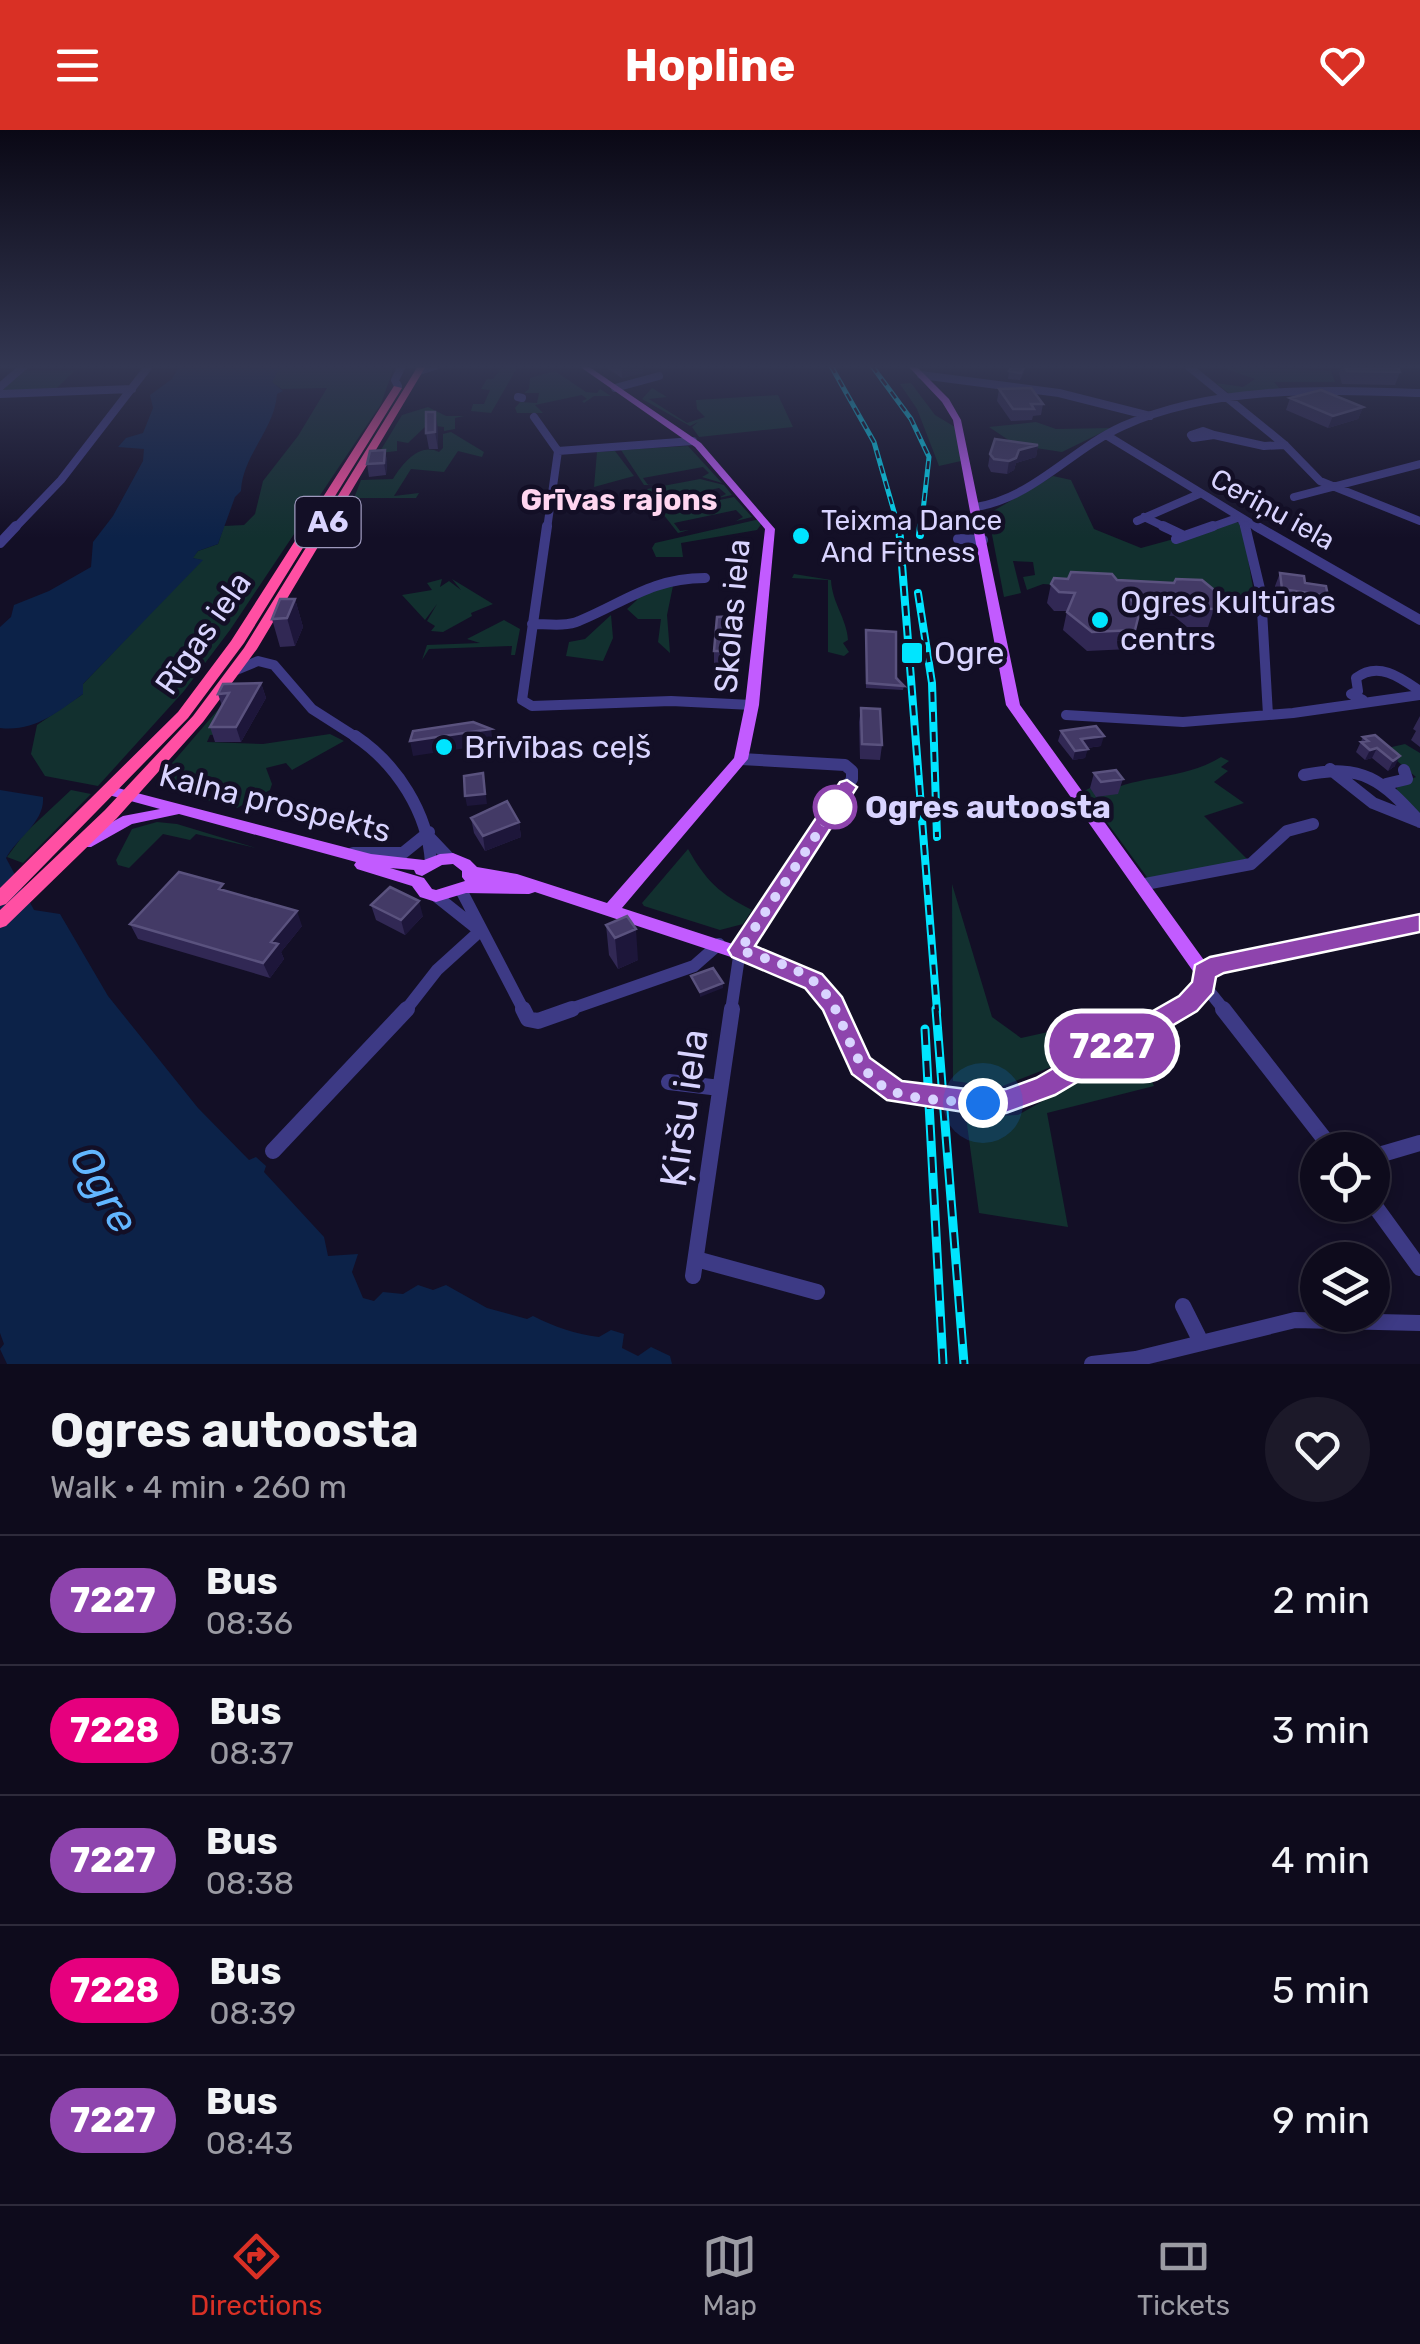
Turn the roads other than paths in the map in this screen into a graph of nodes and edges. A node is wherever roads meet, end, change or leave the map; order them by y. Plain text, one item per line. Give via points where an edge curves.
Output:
1 (106, 424) edge
2 (376, 424) edge
3 (382, 424) edge
4 (539, 424) edge
5 (668, 424) edge
6 (958, 424) edge
7 (1132, 424) edge
8 (1259, 424) edge
9 (1106, 435) junction
10 (1214, 435) dead end
11 (693, 440) junction
12 (1285, 445) junction
13 (558, 451) junction
14 (1420, 464) edge
15 (1330, 487) junction
16 (1200, 494) junction
17 (1294, 497) dead end
18 (976, 507) junction
19 (1240, 517) junction
20 (1420, 521) edge
21 (958, 540) dead end
22 (982, 540) junction
23 (0, 542) edge
24 (304, 548) junction
25 (705, 578) dead end
26 (1420, 620) edge
27 (532, 624) junction
28 (254, 655) junction
29 (1420, 693) edge
30 (1368, 702) junction
31 (752, 705) junction
32 (1066, 715) dead end
33 (1268, 715) junction
34 (741, 758) junction
35 (1330, 769) junction
36 (1404, 770) dead end
37 (1304, 775) dead end
38 (1386, 784) junction
39 (110, 791) junction
40 (128, 796) junction
41 (1082, 803) junction
42 (1054, 808) dead end
43 (193, 812) junction
44 (1419, 822) edge
45 (1314, 824) dead end
46 (430, 835) junction
47 (77, 848) junction
48 (351, 854) junction
49 (448, 858) junction
50 (425, 870) junction
51 (36, 876) junction
52 (466, 883) junction
53 (1140, 885) junction
54 (436, 896) junction
55 (0, 899) edge
56 (611, 910) junction
57 (0, 921) edge
58 (1420, 923) edge
59 (480, 931) junction
60 (719, 944) junction
61 (740, 950) junction
62 (1204, 979) junction
63 (669, 1082) dead end
64 (720, 1088) junction
65 (1319, 1132) edge
66 (1420, 1143) edge
67 (273, 1151) dead end
68 (1390, 1152) edge
69 (1387, 1222) edge
70 (1420, 1268) edge
71 (817, 1292) dead end
72 (1182, 1306) dead end
73 (1420, 1323) edge
74 (1201, 1342) junction
75 (1092, 1364) edge

1 - 23 street
2 - 24 highway, Rīgas iela / A6
3 - 24 highway, Rīgas iela / A6
4 - 13 street
5 - 11 main road, Skolas iela
6 - 18 main road
7 - 9 street
8 - 12 street
9 - 16 street, Ceriņu iela
9 - 18 street via 1000,502
10 - 12 street
11 - 13 street
11 - 31 main road, Skolas iela via 770,530
12 - 15 street
13 - 27 street
14 - 15 street
15 - 17 street
15 - 20 street
16 - 19 street, Ceriņu iela
16 - 19 street via 1140,519 1180,537
18 - 22 main road
19 - 26 street, Ceriņu iela
19 - 33 street via 1250,528 1261,592
21 - 22 street
22 - 41 main road via 1013,705
24 - 28 highway, Rīgas iela / A6
24 - 39 highway, Rīgas iela / A6 via 184,716
25 - 27 street via 666,582 576,623
27 - 31 street via 524,704
28 - 40 highway, Rīgas iela / A6
28 - 46 street, Rīgas iela via 274,665 312,709 370,746 396,772
29 - 30 street
29 - 30 street via 1389,672 1369,670 1356,678 1358,691 1351,694
30 - 33 street
31 - 34 main road, Skolas iela
32 - 33 street via 1183,722
34 - 56 main road, Skolas iela
34 - 61 street via 845,765 852,779
35 - 37 street
35 - 38 street
35 - 44 street via 1373,803
36 - 38 street via 1406,779
38 - 44 street
39 - 40 main road, Kalna prospekts
39 - 51 highway, Rīgas iela / A6
40 - 43 main road, Kalna prospekts
40 - 47 highway, Rīgas iela / A6
41 - 42 street
41 - 53 main road
43 - 47 main road via 146,814
43 - 48 main road, Kalna prospekts
45 - 53 street via 1287,831 1251,864
46 - 48 street via 392,857
46 - 49 street
46 - 50 street
47 - 51 highway, Rīgas iela / A6
48 - 50 main road, Kalna prospekts via 358,864
49 - 50 main road
49 - 52 main road via 465,862
50 - 54 main road via 426,894
51 - 55 highway, Rīgas iela / A6
51 - 57 highway, Rīgas iela / A6
52 - 54 main road
52 - 56 main road via 534,888
52 - 59 street
53 - 62 main road
54 - 59 street
56 - 60 main road
58 - 62 main road via 1230,962
59 - 60 street via 528,1019 550,1018 694,966
59 - 67 street
60 - 61 main road
61 - 62 main road via 800,972 820,987 861,1066 887,1089 983,1103 1046,1086 1188,1004
61 - 64 street, Ķiršu iela
62 - 65 street
63 - 64 street
64 - 71 street, Ķiršu iela via 695,1267
66 - 68 street
69 - 70 street
72 - 74 street
73 - 74 street via 1296,1320
74 - 75 street

